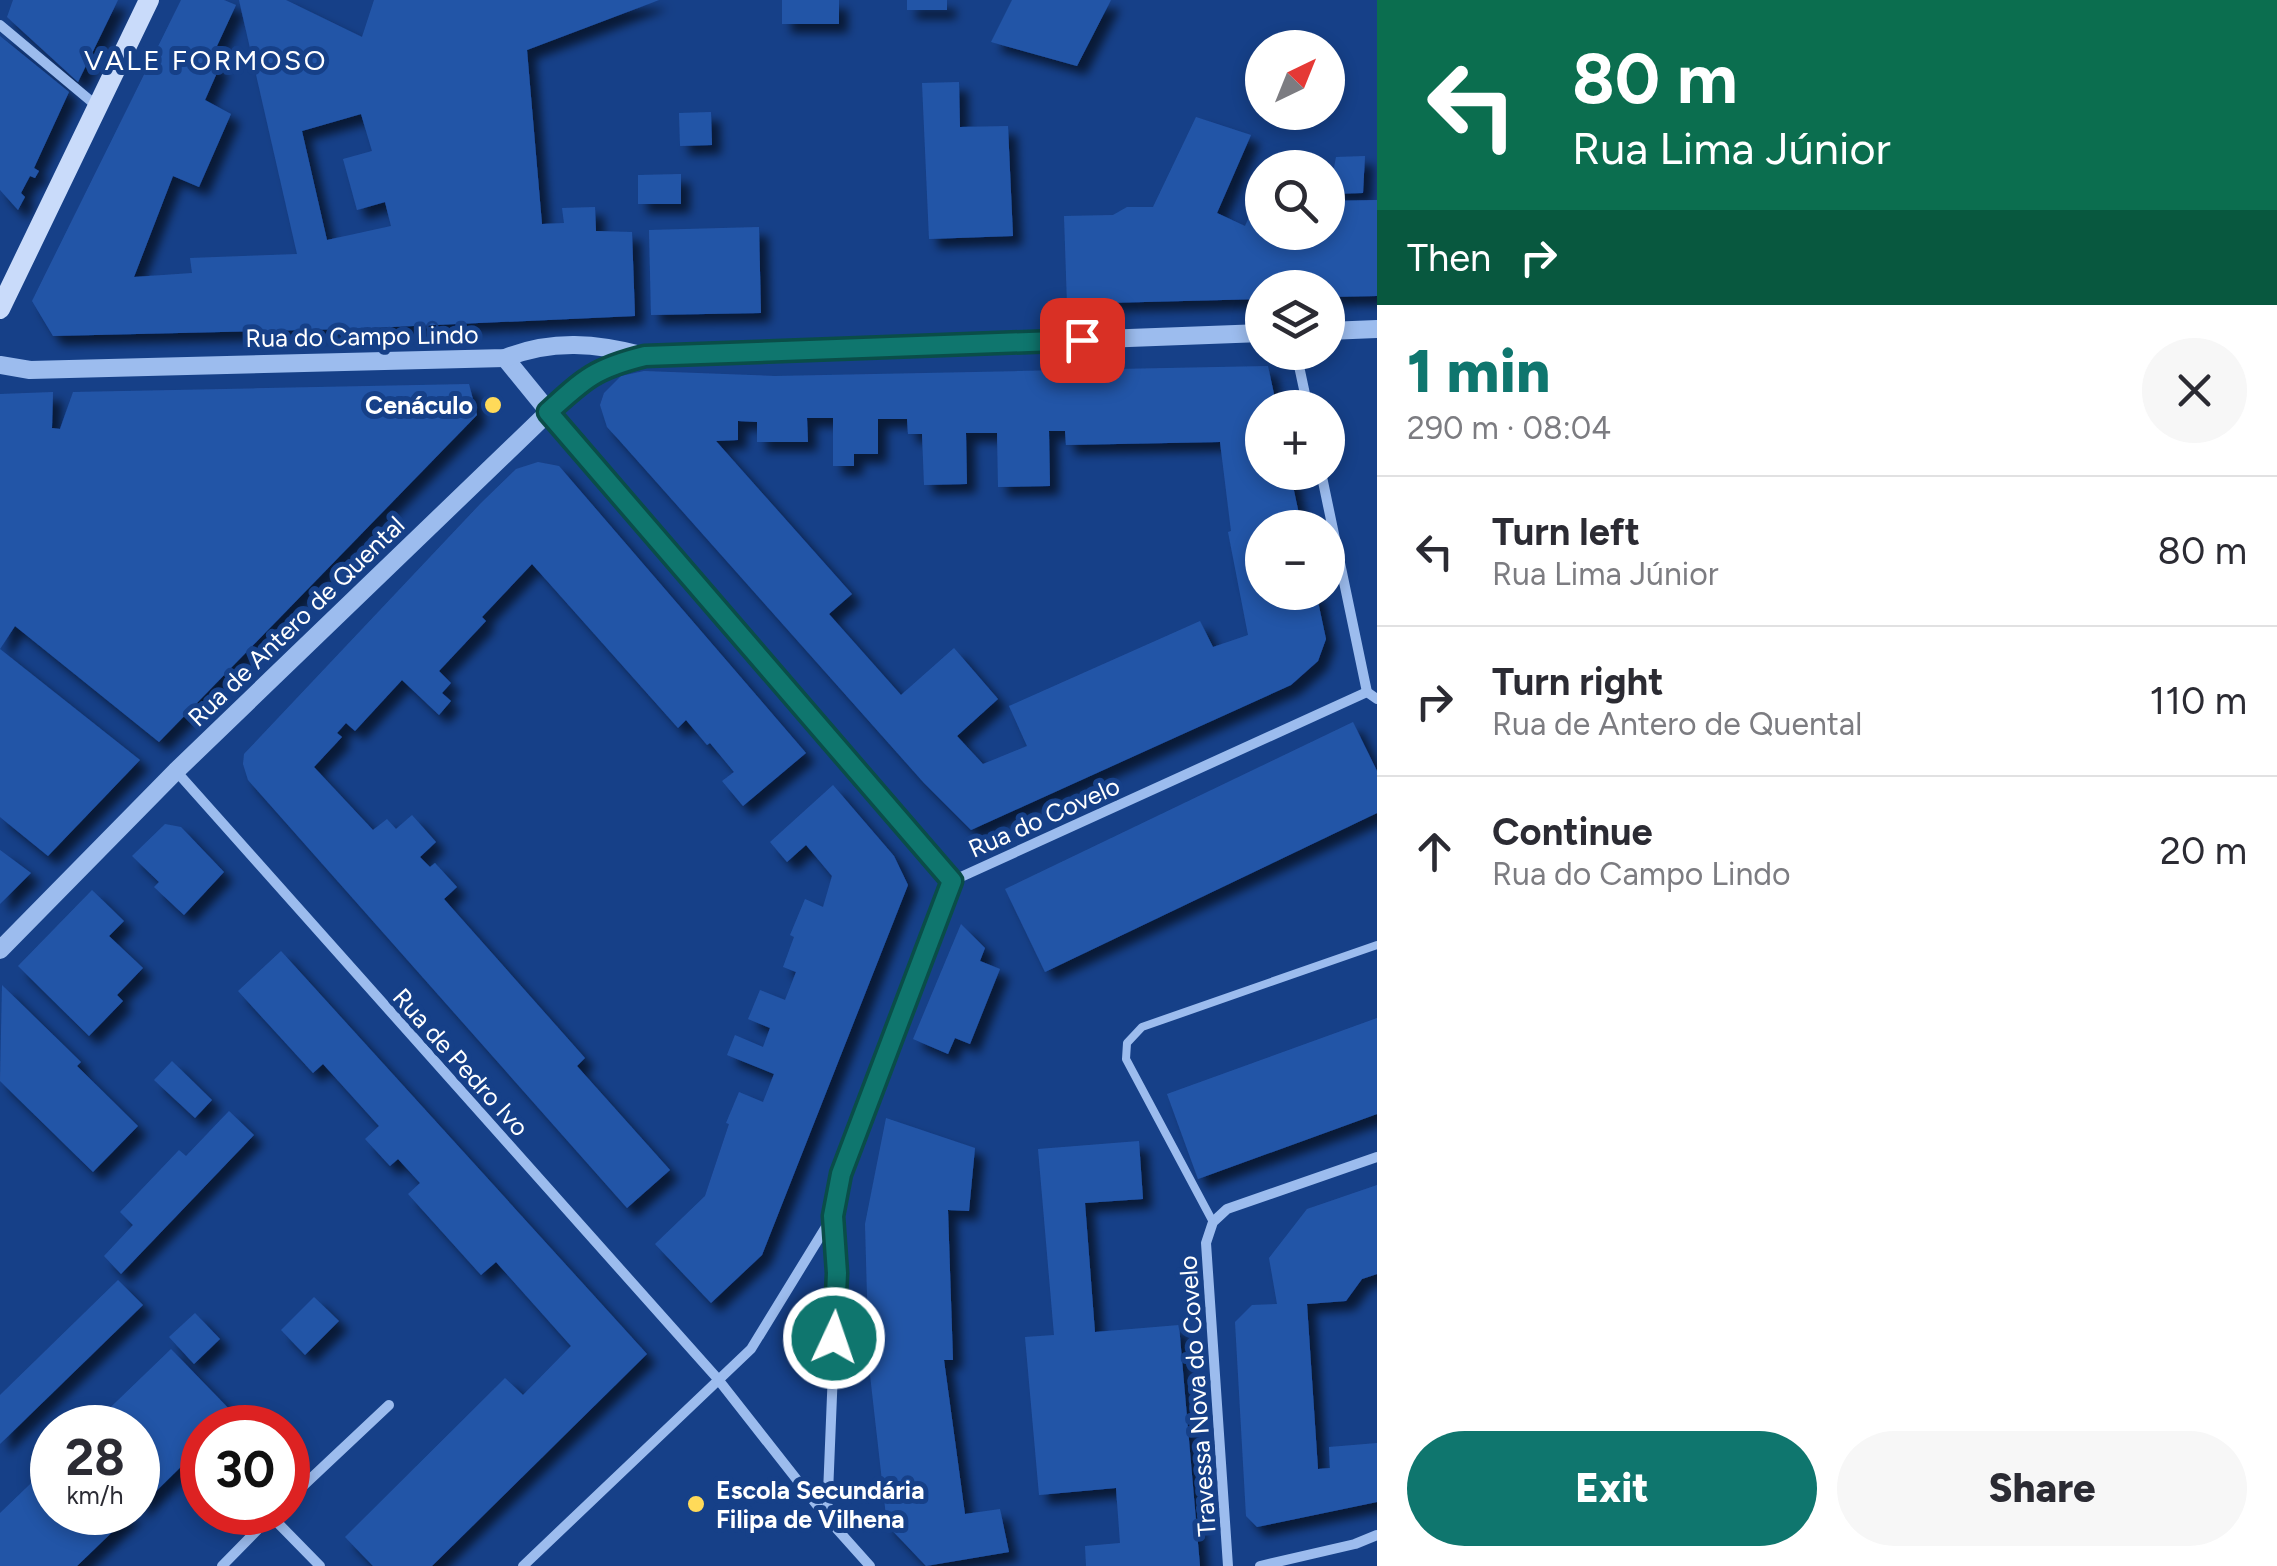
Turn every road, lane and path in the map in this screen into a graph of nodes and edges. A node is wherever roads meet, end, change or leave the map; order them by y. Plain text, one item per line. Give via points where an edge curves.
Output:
1 (149, 0) edge
2 (0, 25) edge
3 (98, 107) junction
4 (6, 284) edge
5 (0, 309) edge
6 (1377, 329) edge
7 (1345, 330) edge
8 (1245, 335) edge
9 (645, 356) junction
10 (505, 358) junction
11 (0, 365) edge
12 (548, 412) junction
13 (1326, 490) edge
14 (1372, 696) edge
15 (176, 771) junction
16 (952, 881) junction
17 (1377, 946) edge
18 (0, 950) edge
19 (1377, 1157) edge
20 (833, 1216) junction
21 (1213, 1222) junction
22 (717, 1378) junction
23 (388, 1405) dead end
24 (310, 1479) edge
25 (827, 1518) junction
26 (252, 1535) edge
27 (292, 1535) edge
28 (1377, 1535) edge
29 (222, 1566) edge
30 (320, 1566) edge
31 (523, 1566) edge
32 (870, 1566) edge
33 (1228, 1566) edge
34 (1260, 1566) edge

1 - 3 main road
2 - 3 street
3 - 4 main road
4 - 5 main road
6 - 7 street
8 - 9 street, Rua do Campo Lindo
9 - 10 street, Rua do Campo Lindo via 562,343
9 - 12 street, Rua de Antero de Quental via 586,376
10 - 11 street, Rua do Campo Lindo via 30,370
10 - 12 street
12 - 15 street, Rua de Antero de Quental
12 - 16 street
13 - 14 street
14 - 16 street, Rua do Covelo
15 - 18 street, Rua de Antero de Quental
15 - 22 street, Rua de Pedro Ivo
16 - 20 street, Rua do Covelo via 841,1174
17 - 21 lane via 1142,1027 1127,1042 1126,1059
19 - 21 street, Travessa Nova do Covelo via 1227,1209
20 - 22 street, Rua do Covelo via 751,1349
20 - 25 street, Rua do Covelo via 837,1273
21 - 33 street, Travessa Nova do Covelo via 1206,1243
22 - 25 street
22 - 31 street, Rua do Covelo
23 - 24 street
25 - 32 street
26 - 29 street
27 - 30 street
28 - 34 street

